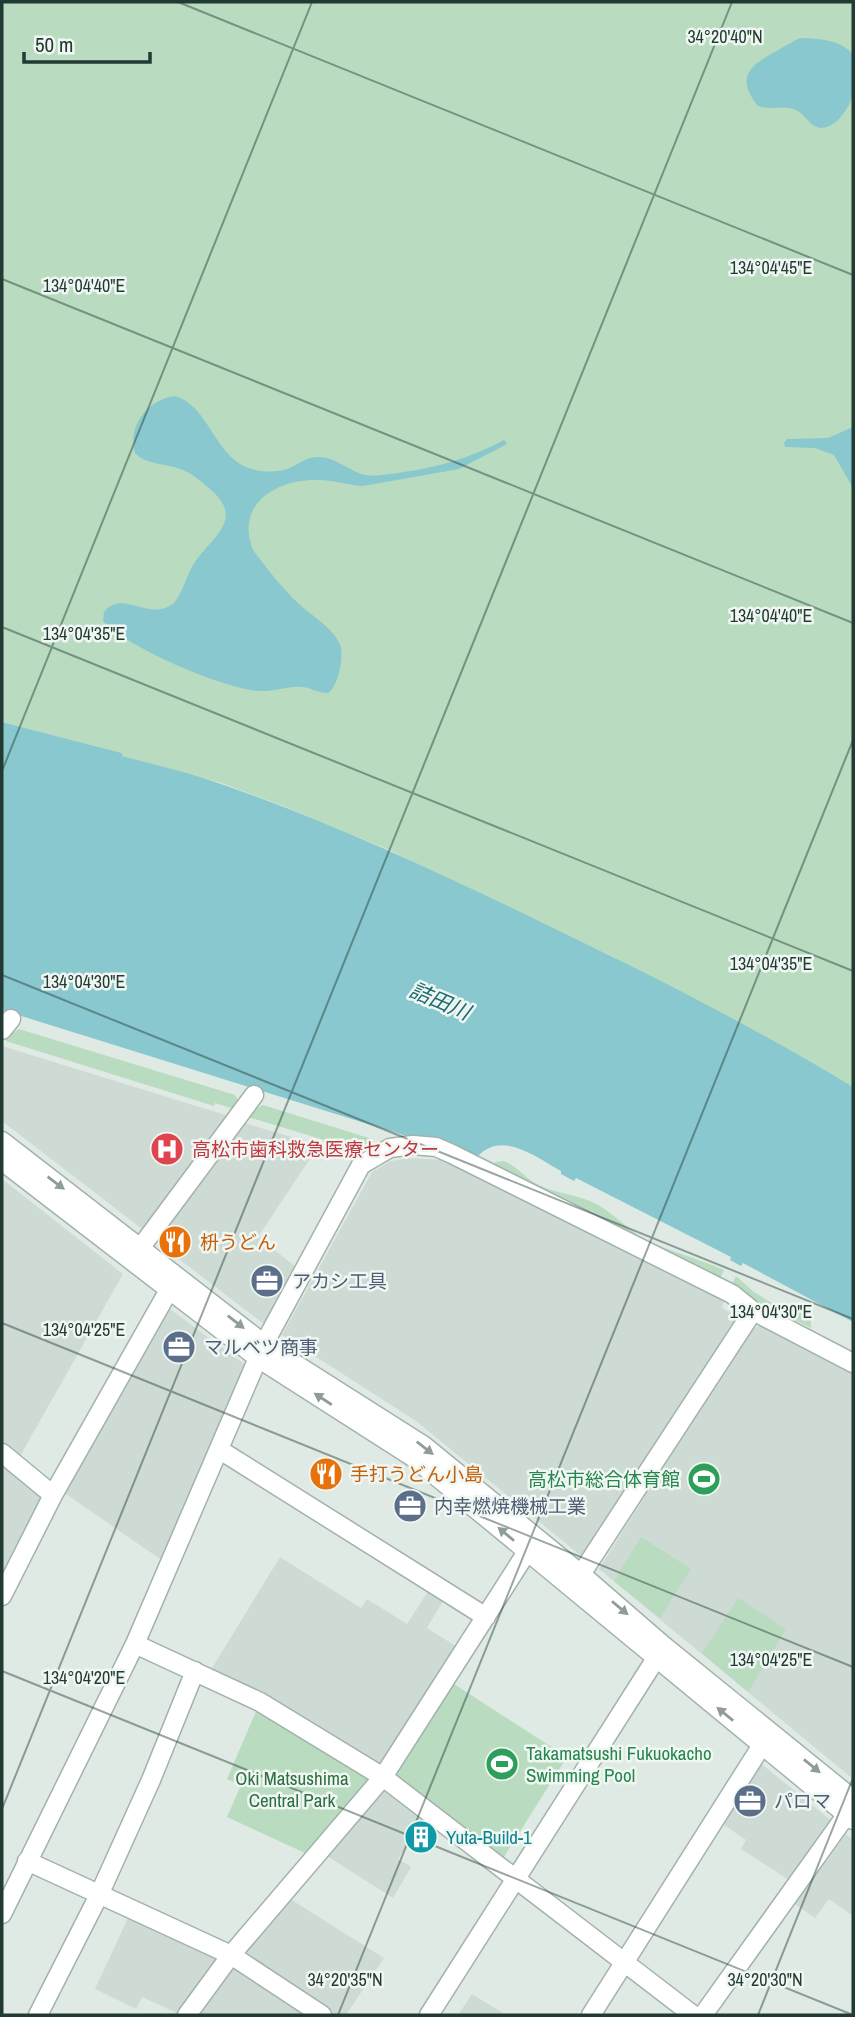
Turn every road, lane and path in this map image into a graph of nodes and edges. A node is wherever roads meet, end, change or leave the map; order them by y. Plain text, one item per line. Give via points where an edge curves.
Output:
1 (254, 1095) dead end
2 (2, 1141) edge
3 (2, 1161) edge
4 (135, 1254) junction
5 (169, 1290) junction
6 (753, 1311) junction
7 (261, 1351) junction
8 (853, 1363) edge
9 (219, 1450) junction
10 (2, 1453) edge
11 (53, 1494) junction
12 (531, 1545) junction
13 (577, 1582) junction
14 (2, 1596) edge
15 (486, 1617) junction
16 (135, 1644) junction
17 (660, 1652) junction
18 (195, 1671) junction
19 (762, 1745) junction
20 (383, 1777) junction
21 (851, 1811) edge
22 (27, 1861) junction
23 (516, 1879) junction
24 (99, 1895) junction
25 (2, 1914) edge
26 (231, 1955) junction
27 (624, 1963) junction
28 (37, 2015) edge
29 (187, 2015) edge
30 (322, 2015) edge
31 (429, 2015) edge
32 (591, 2015) edge
33 (694, 2015) edge
34 (703, 2015) edge

1 - 4 street
2 -> 4 street
3 - 4 street
4 - 5 street
4 -> 7 street
5 - 7 street
5 - 11 street
6 - 7 street via 732,1294 452,1154 413,1144 390,1148 361,1165
6 - 8 street
6 - 13 street
7 - 9 street
7 - 12 street via 404,1432
9 - 15 street
9 - 16 street
10 - 11 street
11 - 14 street
12 - 13 street
12 - 15 street
13 - 17 street
15 - 20 street
16 - 18 street
16 - 22 street
19 -> 17 street
17 -> 21 street
17 - 23 street
18 - 20 street via 260,1702
18 - 24 street
19 - 21 street
19 - 27 street
20 - 23 street
20 - 26 street
21 - 34 street
22 - 24 street
22 - 25 street
23 - 27 street
23 - 31 street
24 - 26 street
24 - 28 street
26 - 29 street
26 - 30 street
27 - 32 street
27 - 33 street

